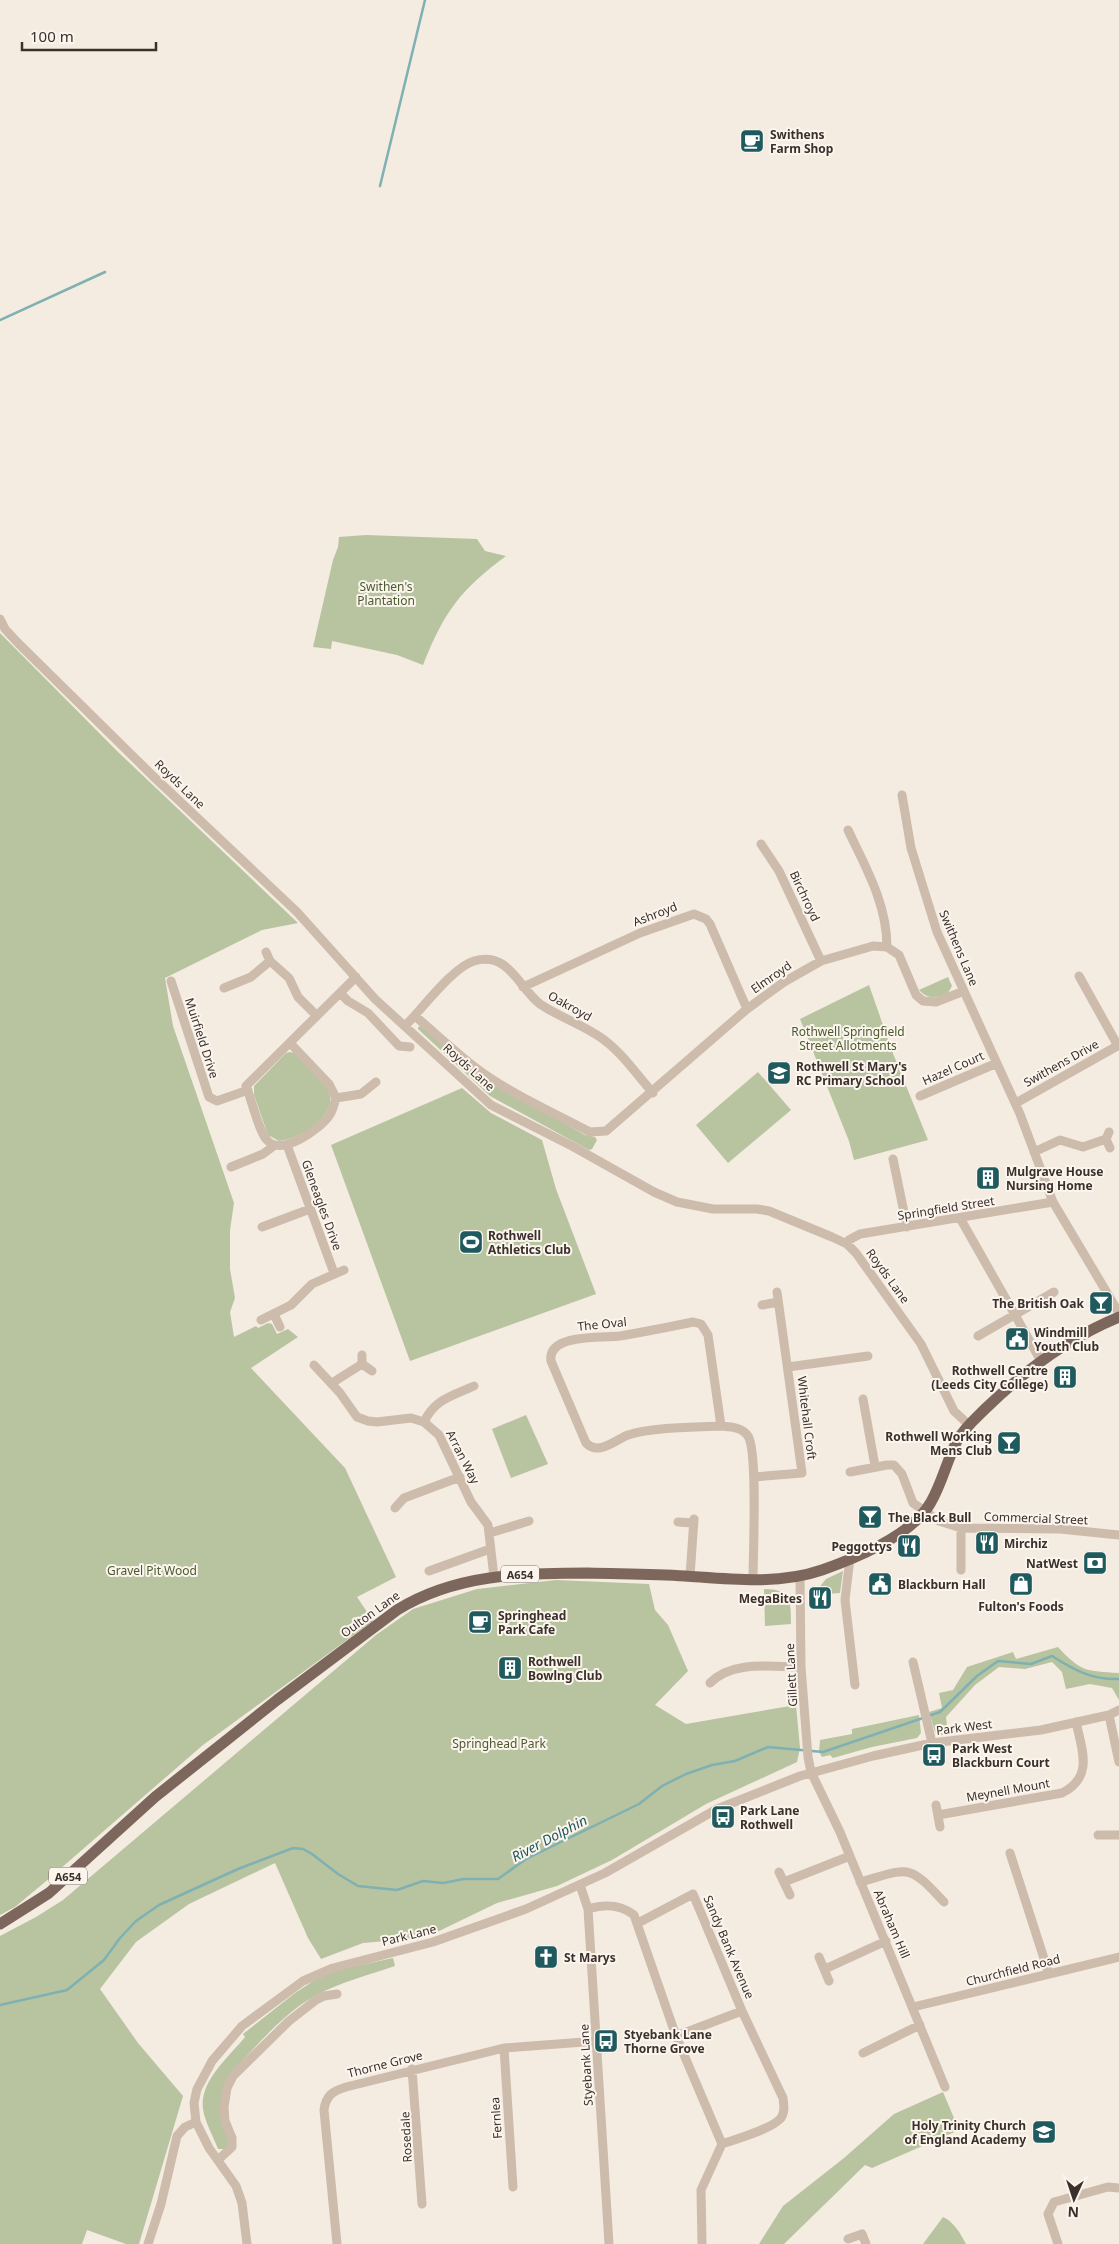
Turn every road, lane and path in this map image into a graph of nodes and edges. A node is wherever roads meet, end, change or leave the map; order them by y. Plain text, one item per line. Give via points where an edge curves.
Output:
1 (0, 619) edge
2 (902, 795) dead end
3 (848, 830) dead end
4 (761, 844) dead end
5 (887, 946) junction
6 (821, 961) junction
7 (1079, 976) dead end
8 (356, 977) junction
9 (171, 981) dead end
10 (524, 987) junction
11 (224, 988) dead end
12 (964, 991) junction
13 (340, 993) junction
14 (747, 1009) junction
15 (317, 1016) junction
16 (415, 1016) junction
17 (405, 1026) junction
18 (290, 1043) junction
19 (1118, 1046) edge
20 (410, 1047) dead end
21 (997, 1063) junction
22 (376, 1082) dead end
23 (248, 1090) junction
24 (653, 1093) junction
25 (920, 1096) dead end
26 (336, 1098) junction
27 (1016, 1103) junction
28 (602, 1133) joint
29 (1108, 1140) dead end
30 (275, 1145) junction
31 (287, 1145) junction
32 (1034, 1152) junction
33 (893, 1159) dead end
34 (230, 1167) dead end
35 (1053, 1202) junction
36 (310, 1209) junction
37 (960, 1218) junction
38 (262, 1227) dead end
39 (907, 1227) junction
40 (847, 1244) junction
41 (344, 1270) dead end
42 (334, 1274) junction
43 (1054, 1292) dead end
44 (762, 1305) dead end
45 (274, 1314) junction
46 (1015, 1314) junction
47 (1119, 1315) edge
48 (261, 1320) dead end
49 (280, 1327) dead end
50 (978, 1336) dead end
51 (868, 1356) dead end
52 (1041, 1361) junction
53 (314, 1365) dead end
54 (788, 1367) junction
55 (372, 1371) dead end
56 (332, 1383) junction
57 (474, 1386) dead end
58 (863, 1399) dead end
59 (424, 1422) junction
60 (969, 1425) junction
61 (720, 1426) junction
62 (875, 1466) junction
63 (850, 1472) dead end
64 (460, 1477) junction
65 (754, 1477) junction
66 (402, 1488) dead end
67 (404, 1498) junction
68 (395, 1508) dead end
69 (925, 1512) junction
70 (678, 1522) dead end
71 (961, 1528) junction
72 (532, 1531) dead end
73 (490, 1532) junction
74 (1119, 1535) edge
75 (490, 1550) junction
76 (850, 1558) junction
77 (961, 1570) dead end
78 (429, 1571) dead end
79 (690, 1576) junction
80 (800, 1576) junction
81 (494, 1577) junction
82 (753, 1579) junction
83 (913, 1662) dead end
84 (801, 1667) junction
85 (710, 1683) dead end
86 (855, 1685) dead end
87 (1119, 1710) edge
88 (1109, 1715) junction
89 (1076, 1722) junction
90 (932, 1744) junction
91 (1119, 1762) edge
92 (812, 1772) junction
93 (936, 1805) dead end
94 (938, 1816) junction
95 (940, 1827) dead end
96 (1098, 1835) dead end
97 (1119, 1835) edge
98 (1010, 1853) dead end
99 (850, 1856) junction
100 (779, 1872) dead end
101 (784, 1882) junction
102 (860, 1882) junction
103 (580, 1885) junction
104 (790, 1895) dead end
105 (944, 1902) dead end
106 (588, 1909) junction
107 (638, 1923) junction
108 (0, 1924) edge
109 (886, 1941) junction
110 (819, 1957) dead end
111 (1119, 1958) edge
112 (824, 1969) junction
113 (1049, 1974) junction
114 (829, 1981) dead end
115 (337, 1994) dead end
116 (913, 2007) junction
117 (742, 2011) junction
118 (920, 2025) junction
119 (676, 2036) junction
120 (597, 2042) junction
121 (504, 2048) junction
122 (863, 2053) dead end
123 (412, 2070) junction
124 (945, 2087) dead end
125 (196, 2122) junction
126 (722, 2144) junction
127 (218, 2160) junction
128 (513, 2187) dead end
129 (1119, 2188) edge
130 (422, 2204) dead end
131 (848, 2239) dead end
132 (148, 2244) edge
133 (247, 2244) edge
134 (337, 2244) edge
135 (609, 2244) edge
136 (702, 2244) edge
137 (866, 2244) edge
138 (1058, 2244) edge

1 - 8 street, Royds Lane via 18,643 297,912
2 - 12 street, Swithens Lane via 911,848 937,932
3 - 5 street via 878,893
4 - 6 street, Birchroyd via 780,871
5 - 6 street, Elmroyd via 873,946
5 - 12 street via 899,955 916,994 923,1001 936,1002
6 - 14 street, Elmroyd via 784,982
7 - 19 street
8 - 13 street
8 - 17 street, Royds Lane
9 - 23 street, Muirfield Drive via 213,1105
10 - 14 street, Ashroyd via 640,933 694,914 710,924
10 - 16 street, Oakroyd via 505,965 491,960 476,960 461,966
10 - 24 street, Oakroyd via 547,1009 601,1037
11 - 15 street via 251,977 268,957 289,978 298,997
12 - 21 street, Swithens Lane
13 - 15 street
13 - 20 street via 368,1013 399,1046
14 - 24 street, Elmroyd
15 - 18 street
16 - 17 street, Oakroyd
16 - 28 street, Royds Lane via 475,1068 510,1090 590,1132
17 - 40 street, Royds Lane via 491,1105 654,1192 696,1207 769,1211
18 - 23 street via 246,1086
18 - 26 street via 329,1084
19 - 27 street, Swithens Drive
21 - 25 street, Hazel Court
21 - 27 street, Swithens Lane
22 - 26 street via 362,1094
23 - 30 street via 265,1139
24 - 28 street, Elmroyd
26 - 31 street via 330,1115 320,1126
27 - 32 street, Swithens Lane
29 - 32 street via 1083,1147 1060,1140
30 - 31 street
30 - 34 street via 263,1154
31 - 36 street, Gleneagles Drive
32 - 35 street, Swithens Lane
33 - 39 street
35 - 37 street, Springfield Street
35 - 47 street, Swithens Lane
36 - 38 street
36 - 42 street, Gleneagles Drive
37 - 39 street, Springfield Street
37 - 46 street
39 - 40 street, Springfield Street via 860,1234
40 - 60 street, Royds Lane via 865,1263 921,1344 951,1406
41 - 42 street
42 - 45 street via 312,1284 291,1305
43 - 46 street
44 - 54 street, Whitehall Croft via 778,1297
45 - 48 street
45 - 49 street
46 - 50 street
46 - 52 street
47 - 52 main road, A654 via 1079,1334
51 - 54 street, Whitehall Croft
52 - 60 main road, A654 via 1008,1386
53 - 56 street
54 - 65 street, Whitehall Croft via 802,1478
55 - 56 street via 362,1359
56 - 59 street via 358,1417 368,1422 411,1418
57 - 59 street via 437,1402
58 - 62 street
59 - 64 street, Arran Way via 440,1435
60 - 69 main road, A654 via 957,1440
61 - 61 street, The Oval via 641,1432 627,1435 602,1448 593,1448 586,1443 551,1361 551,1353 555,1347 581,1337 620,1336 697,1323 708,1335
61 - 65 street, The Oval via 739,1428 749,1437
62 - 63 street
62 - 69 street via 887,1464 899,1468 913,1503
64 - 67 street
64 - 73 street, Arran Way
65 - 82 street, The Oval
66 - 67 street
67 - 68 street
69 - 71 street, Commercial Street via 939,1521
69 - 76 main road, A654 via 907,1529
70 - 79 street via 693,1521
71 - 74 street, Commercial Street via 1060,1529
71 - 77 street
72 - 73 street via 528,1518
73 - 75 street, Arran Way
75 - 78 street
75 - 81 street, Arran Way
76 - 80 main road, A654
76 - 86 street via 845,1600
79 - 81 main road, Oulton Lane / A654 via 564,1573
79 - 82 main road, Oulton Lane / A654
80 - 82 main road, Oulton Lane / A654
80 - 84 street, Gillett Lane
81 - 108 main road, Oulton Lane / A654 via 436,1590 397,1610 155,1796 49,1893
83 - 90 street
84 - 85 street via 732,1669
84 - 92 street, Gillett Lane
87 - 88 street, Park West
88 - 89 street, Park West
88 - 91 street
89 - 90 street, Park West
89 - 94 street, Meynell Mount via 1084,1764 1079,1779 1069,1790
90 - 92 street, Park West
92 - 99 street, Abraham Hill
92 - 103 street, Park Lane via 717,1809
93 - 94 street
94 - 95 street
96 - 97 street
98 - 113 street
99 - 101 street
99 - 102 street, Abraham Hill
100 - 101 street
101 - 104 street
102 - 105 street via 909,1871 920,1877
102 - 109 street, Abraham Hill
103 - 106 street, Styebank Lane
103 - 125 street, Park Lane via 458,1934 333,1968 304,1981 242,2026 212,2061 197,2089 194,2103
106 - 107 street via 607,1905 621,1908 634,1915
106 - 120 street, Styebank Lane
107 - 117 street, Sandy Bank Avenue via 693,1894
107 - 119 street
109 - 112 street
109 - 116 street, Abraham Hill
110 - 112 street
111 - 113 street, Churchfield Road
112 - 114 street
113 - 116 street, Churchfield Road
115 - 127 street via 316,2000 289,2021 233,2076 224,2107 232,2147
116 - 118 street, Abraham Hill
117 - 119 street, Sandy Bank Avenue
117 - 126 street, Sandy Bank Avenue via 783,2098 784,2107 782,2116 775,2123
118 - 122 street
118 - 124 street, Abraham Hill
119 - 126 street
120 - 121 street, Thorne Grove
120 - 135 street, Styebank Lane
121 - 123 street, Thorne Grove
121 - 128 street, Fernlea
123 - 130 street, Rosedale
123 - 134 street, Thorne Grove via 337,2090 326,2101 324,2110
125 - 127 street
125 - 132 street via 177,2136
126 - 136 street via 701,2190
127 - 133 street via 236,2186 242,2203
129 - 138 street via 1108,2187 1058,2201 1051,2206 1048,2218
131 - 137 street via 862,2234

